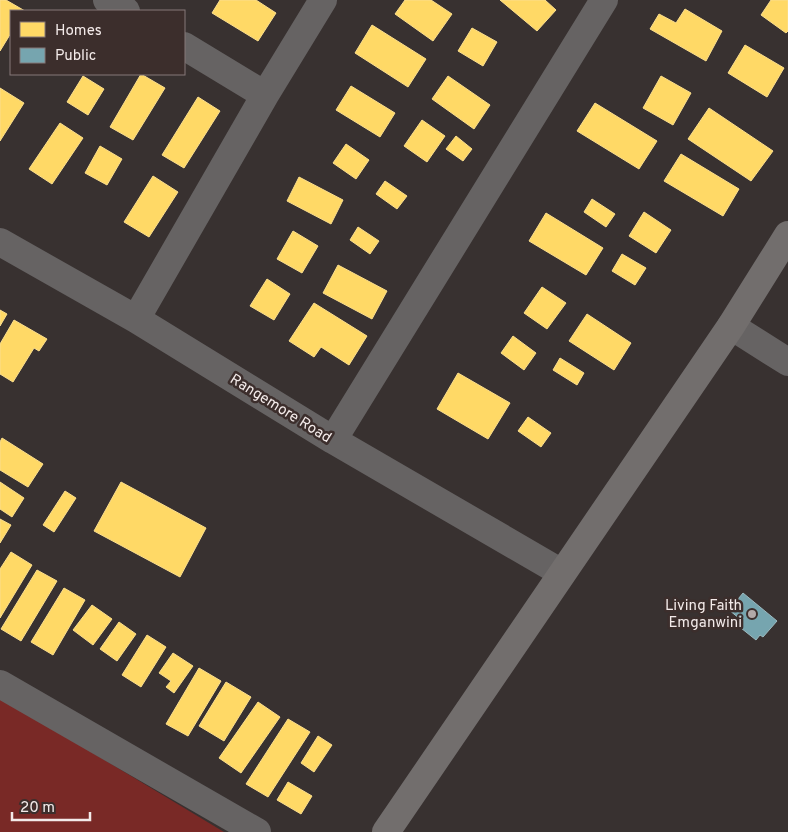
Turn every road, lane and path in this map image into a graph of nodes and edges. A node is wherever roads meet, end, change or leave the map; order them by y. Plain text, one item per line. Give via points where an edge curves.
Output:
1 (107, 0) edge
2 (324, 0) edge
3 (604, 0) edge
4 (124, 10) edge
5 (185, 47) edge
6 (265, 95) junction
7 (788, 235) edge
8 (0, 242) edge
9 (136, 319) junction
10 (731, 326) junction
11 (788, 362) edge
12 (333, 440) junction
13 (562, 573) junction
14 (0, 684) edge
15 (257, 832) edge
16 (386, 832) edge

1 - 4 street
2 - 6 street
3 - 12 street
5 - 6 street
6 - 9 street
7 - 10 street
8 - 9 street, Rangemore Road
9 - 12 street, Rangemore Road
10 - 11 street
10 - 13 street
12 - 13 street, Rangemore Road
13 - 16 street
14 - 15 street

